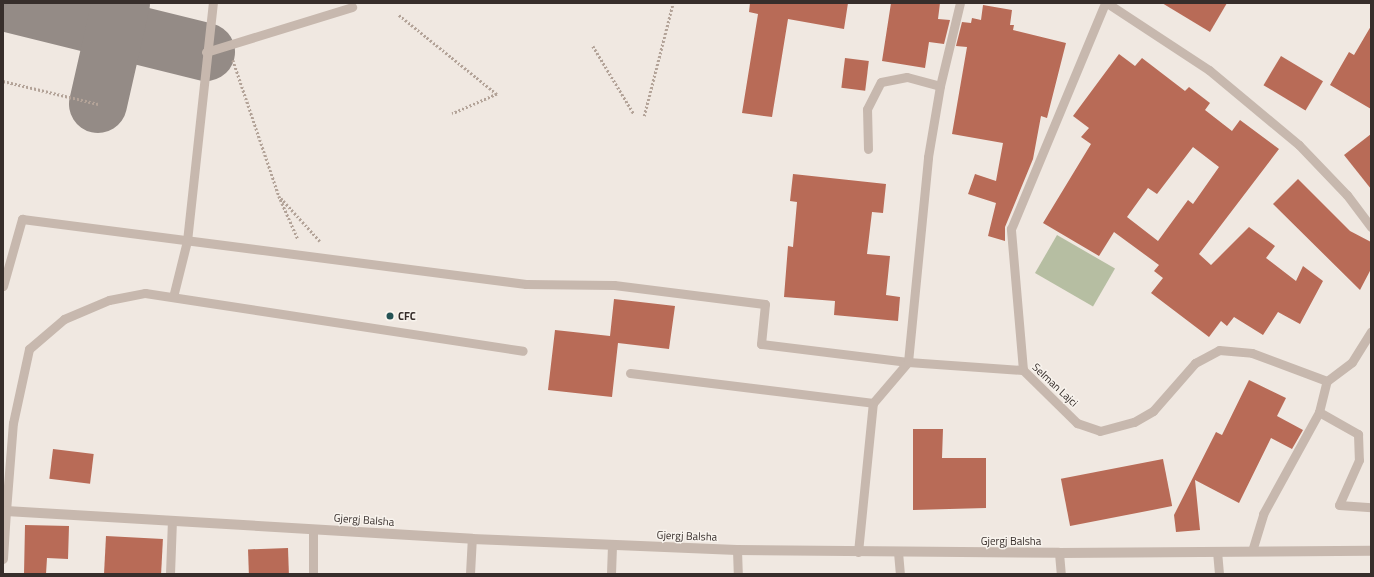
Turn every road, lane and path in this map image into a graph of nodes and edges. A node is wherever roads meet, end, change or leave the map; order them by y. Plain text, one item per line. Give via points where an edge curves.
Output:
1 (213, 3) edge
2 (673, 3) edge
3 (960, 3) edge
4 (1106, 3) edge
5 (352, 7) dead end
6 (399, 15) dead end
7 (593, 46) dead end
8 (206, 52) junction
9 (232, 55) dead end
10 (3, 81) edge
11 (940, 86) junction
12 (98, 104) dead end
13 (452, 114) dead end
14 (634, 114) dead end
15 (644, 116) dead end
16 (868, 149) dead end
17 (279, 196) junction
18 (1371, 227) edge
19 (188, 241) junction
20 (306, 255) junction
21 (337, 259) junction
22 (3, 286) edge
23 (173, 297) junction
24 (1371, 331) edge
25 (523, 352) dead end
26 (908, 362) junction
27 (1023, 370) junction
28 (630, 374) dead end
29 (1327, 380) junction
30 (873, 403) junction
31 (1319, 412) junction
32 (1371, 507) edge
33 (5, 510) edge
34 (172, 520) junction
35 (313, 529) junction
36 (472, 539) junction
37 (612, 546) junction
38 (737, 550) junction
39 (1217, 551) junction
40 (1252, 551) junction
41 (1371, 551) edge
42 (858, 552) junction
43 (898, 552) junction
44 (1059, 553) junction
45 (3, 559) edge
46 (170, 574) edge
47 (313, 574) edge
48 (470, 574) edge
49 (611, 574) edge
50 (738, 574) edge
51 (900, 574) edge
52 (1061, 574) edge
53 (1219, 574) edge

1 - 8 lane
2 - 15 path
3 - 11 lane
4 - 18 lane via 1209,70 1299,145 1347,195
4 - 27 lane via 1011,229
5 - 8 lane
6 - 13 path via 496,94
7 - 14 path
8 - 19 lane
9 - 17 path
10 - 12 path
11 - 16 lane via 907,77 881,82 867,109
11 - 26 lane via 928,157
17 - 20 path
17 - 21 path
19 - 20 lane
19 - 22 lane via 22,219
19 - 23 lane
20 - 21 lane
21 - 26 lane, Selman Lajci via 526,284 614,285 765,304 761,344
23 - 25 lane
23 - 33 lane via 145,293 109,300 64,319 29,349 13,423
24 - 29 lane via 1352,362
26 - 27 lane, Selman Lajci
26 - 30 lane
27 - 29 lane, Selman Lajci via 1077,423 1100,431 1134,422 1153,411 1196,363 1219,350 1252,353
28 - 30 lane
29 - 31 lane
30 - 42 lane
31 - 32 lane via 1358,434 1359,460 1339,506
31 - 40 lane via 1263,514
33 - 34 street, Gjergj Balsha
33 - 45 street
34 - 35 street, Gjergj Balsha
34 - 46 lane
35 - 36 street, Gjergj Balsha
35 - 47 lane
36 - 37 street, Gjergj Balsha
36 - 48 lane
37 - 38 street, Gjergj Balsha
37 - 49 lane
38 - 42 street, Gjergj Balsha
38 - 50 lane
39 - 40 street, Gjergj Balsha
39 - 44 street, Gjergj Balsha
39 - 53 lane
40 - 41 street, Gjergj Balsha
42 - 43 street, Gjergj Balsha
43 - 44 street, Gjergj Balsha
43 - 51 lane
44 - 52 lane

